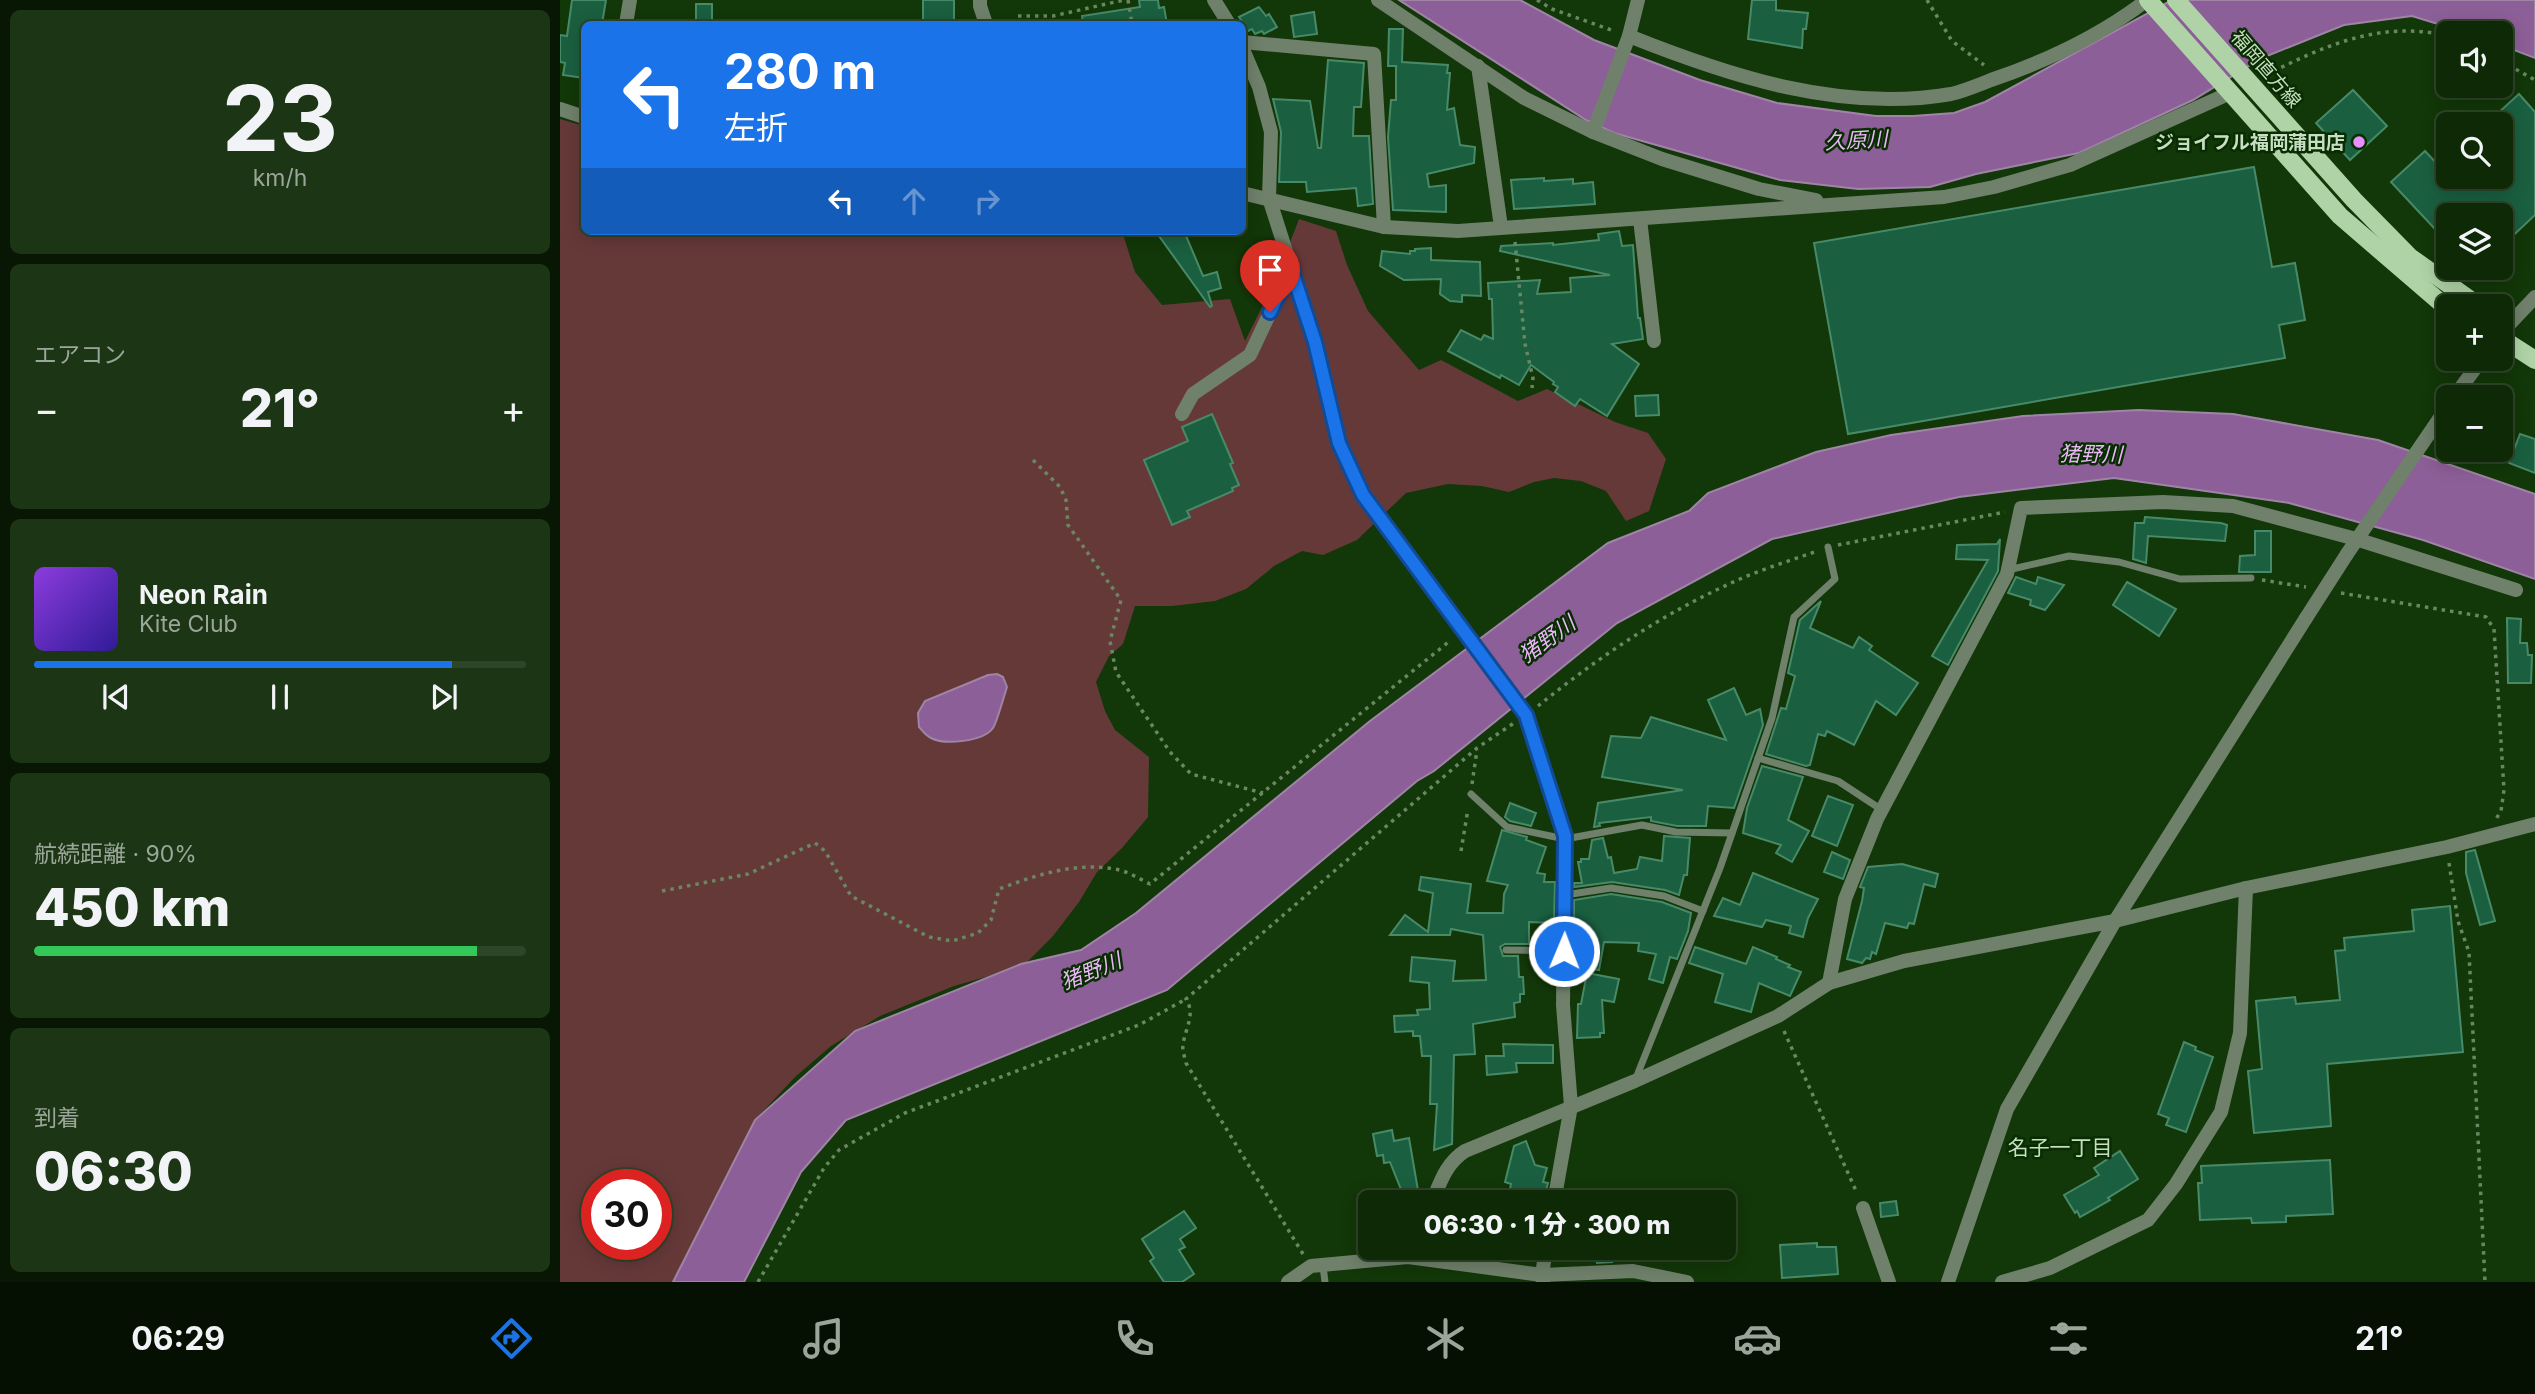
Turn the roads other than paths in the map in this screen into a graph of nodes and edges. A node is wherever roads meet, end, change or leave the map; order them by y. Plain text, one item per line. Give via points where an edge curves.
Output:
1 (630, 0) edge
2 (981, 0) edge
3 (1214, 0) edge
4 (1378, 0) edge
5 (1638, 0) edge
6 (2176, 0) edge
7 (2149, 2) edge
8 (626, 21) edge
9 (985, 21) edge
10 (1228, 21) edge
11 (1629, 36) junction
12 (1246, 44) edge
13 (1246, 54) edge
14 (1478, 66) junction
15 (2227, 90) junction
16 (560, 109) edge
17 (581, 116) edge
18 (1593, 132) junction
19 (1246, 193) edge
20 (1269, 198) junction
21 (1835, 203) junction
22 (1640, 219) junction
23 (1384, 227) junction
24 (1508, 227) junction
25 (1291, 268) junction
26 (2462, 294) edge
27 (2535, 297) edge
28 (2436, 299) edge
29 (2513, 322) edge
30 (1654, 341) dead end
31 (2513, 344) edge
32 (2535, 360) edge
33 (1182, 414) dead end
34 (2436, 423) edge
35 (2356, 539) junction
36 (1828, 547) road end
37 (2008, 570) junction
38 (2250, 578) road end
39 (2516, 590) dead end
40 (1758, 758) junction
41 (1471, 794) dead end
42 (1882, 810) junction
43 (2535, 824) edge
44 (1732, 833) junction
45 (1565, 839) junction
46 (2246, 888) junction
47 (1564, 895) junction
48 (1703, 911) junction
49 (2115, 921) junction
50 (1506, 950) dead end
51 (1564, 951) junction
52 (1829, 983) junction
53 (1635, 1081) junction
54 (1571, 1106) junction
55 (1437, 1190) edge
56 (1556, 1190) edge
57 (1863, 1208) road end
58 (1360, 1260) edge
59 (1447, 1260) edge
60 (1545, 1260) edge
61 (1317, 1266) junction
62 (1543, 1278) edge
63 (1287, 1282) edge
64 (1325, 1282) edge
65 (1687, 1282) edge
66 (1889, 1282) edge
67 (1948, 1282) edge
68 (2001, 1282) edge

1 - 8 street
2 - 9 street
3 - 10 street
4 - 14 street
5 - 11 street
6 - 26 main road, 福岡直方線 via 2344,190 2410,257
7 - 11 street via 2048,60 1952,94 1901,98 1799,91 1730,73
7 - 15 main road
11 - 18 street
12 - 23 street via 1374,54
13 - 20 street via 1271,132
14 - 18 street via 1524,98
14 - 24 street
15 - 21 street via 2070,165 1994,187 1944,197
15 - 28 main road via 2340,216
16 - 17 street
18 - 21 street via 1759,189
19 - 20 street
20 - 23 street
20 - 25 street
21 - 22 street
22 - 24 street
22 - 30 street
23 - 24 street via 1458,231
25 - 33 street via 1250,355 1193,394
25 - 45 street via 1315,342 1339,443 1363,495 1524,711
27 - 29 street
31 - 32 main road
34 - 35 street
35 - 37 street via 2232,506 2163,502 2021,508
35 - 39 street
35 - 49 street, bridge
36 - 40 lane via 1835,579 1794,617 1772,718
37 - 38 lane via 2069,556 2119,562 2180,579
37 - 42 street
40 - 42 lane via 1838,781
40 - 44 lane
41 - 45 lane via 1507,827
42 - 52 street via 1846,899
43 - 46 street
44 - 45 lane via 1676,832 1642,825
44 - 48 lane
45 - 47 street
46 - 49 street
46 - 68 street via 2240,1032 2221,1112 2148,1220 2050,1268
47 - 48 lane via 1611,888 1664,896
47 - 51 street
48 - 53 lane
49 - 52 street via 1903,961
49 - 67 street via 2007,1109
50 - 51 lane
51 - 54 street
52 - 53 street via 1778,1016
53 - 54 street
54 - 55 street via 1455,1157
54 - 56 street
57 - 66 street
58 - 61 street
59 - 62 street
60 - 62 street
61 - 63 street
61 - 64 lane
62 - 65 street via 1633,1271

